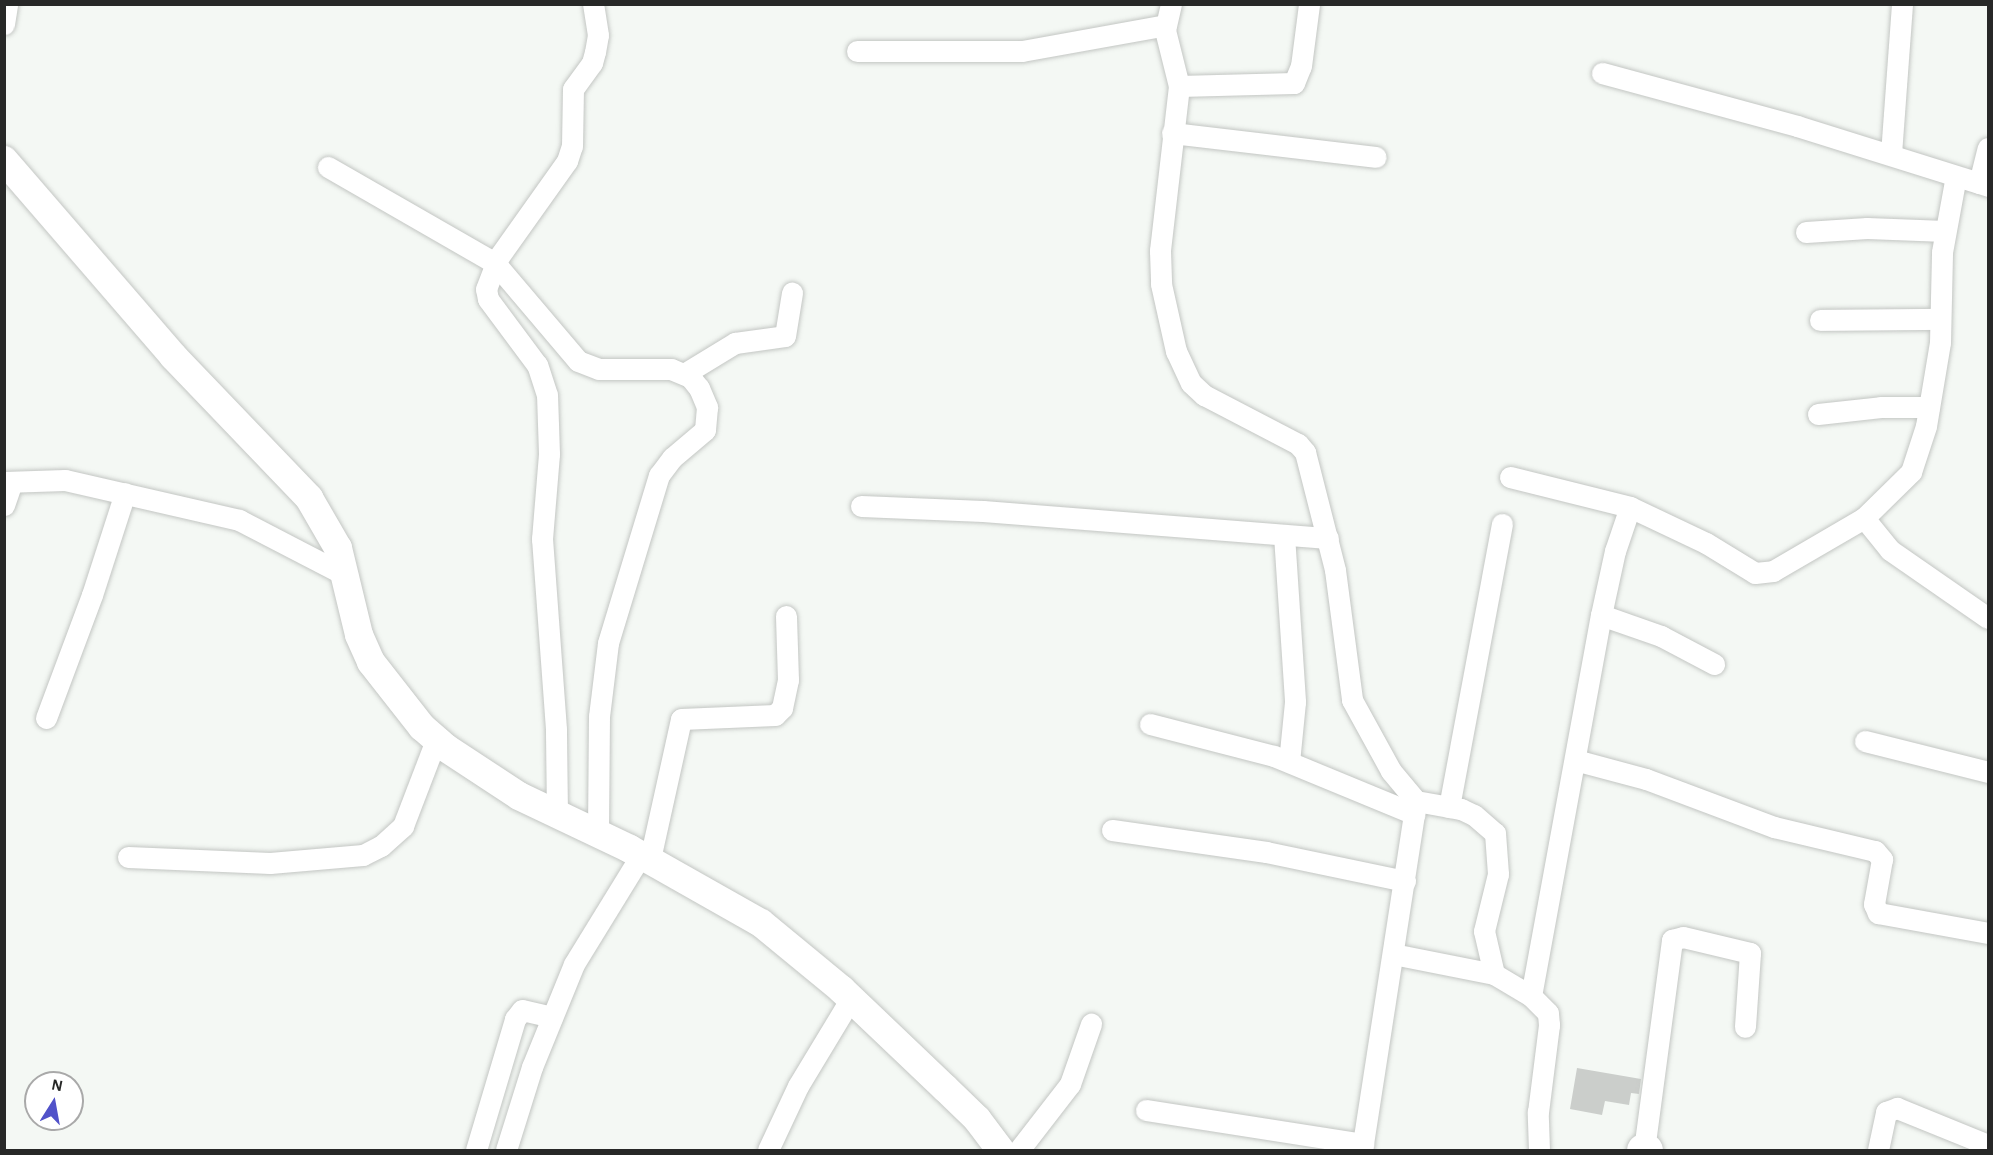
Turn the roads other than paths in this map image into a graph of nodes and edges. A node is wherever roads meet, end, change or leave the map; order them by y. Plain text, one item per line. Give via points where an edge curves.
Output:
1 (7, 4) edge
2 (593, 4) edge
3 (1171, 4) edge
4 (1309, 4) edge
5 (1902, 4) edge
6 (4, 24) edge
7 (1166, 25) junction
8 (857, 51) dead end
9 (1602, 72) dead end
10 (1179, 86) junction
11 (1172, 133) junction
12 (1989, 148) edge
13 (1892, 154) junction
14 (1376, 157) dead end
15 (4, 160) edge
16 (328, 167) dead end
17 (1956, 176) junction
18 (1984, 185) edge
19 (1945, 231) junction
20 (1806, 232) dead end
21 (491, 273) junction
22 (792, 293) dead end
23 (1940, 319) junction
24 (1820, 320) dead end
25 (684, 374) junction
26 (1929, 407) junction
27 (1818, 414) dead end
28 (1510, 477) dead end
29 (8, 482) edge
30 (125, 493) junction
31 (4, 505) edge
32 (861, 506) dead end
33 (1630, 507) junction
34 (1502, 524) dead end
35 (1870, 526) junction
36 (1284, 535) junction
37 (1328, 538) junction
38 (347, 576) junction
39 (1601, 615) junction
40 (786, 616) dead end
41 (1989, 618) edge
42 (1714, 664) dead end
43 (46, 718) dead end
44 (1150, 724) dead end
45 (436, 740) junction
46 (1866, 741) dead end
47 (1575, 760) junction
48 (1289, 762) junction
49 (1989, 772) edge
50 (1449, 807) junction
51 (1416, 808) junction
52 (557, 815) junction
53 (1112, 830) dead end
54 (598, 834) junction
55 (128, 857) dead end
56 (645, 857) junction
57 (1404, 881) junction
58 (1989, 933) edge
59 (1393, 954) junction
60 (1494, 974) junction
61 (1531, 996) junction
62 (851, 998) junction
63 (552, 1017) junction
64 (1091, 1024) dead end
65 (1745, 1027) dead end
66 (1146, 1110) dead end
67 (1989, 1144) edge
68 (1362, 1147) edge
69 (476, 1150) edge
70 (506, 1150) edge
71 (768, 1150) edge
72 (1000, 1150) edge
73 (1019, 1150) edge
74 (1539, 1150) edge
75 (1644, 1150) edge
76 (1878, 1150) edge

1 - 6 street
2 - 21 street via 598,35 596,52 573,89 572,146 567,161
3 - 7 street
4 - 10 street via 1301,66 1294,84
5 - 13 street
7 - 8 street via 1022,51
7 - 10 street via 1166,45
9 - 13 street
10 - 11 street
11 - 14 street
11 - 37 street via 1160,251 1161,284 1176,351 1191,383 1204,395 1298,444 1305,452
12 - 18 street
13 - 17 street
15 - 38 street via 173,356 309,498 338,548
16 - 21 street
17 - 18 street
17 - 19 street
19 - 20 street via 1867,228
19 - 23 street
21 - 25 street via 578,361 599,369 664,368
21 - 52 street via 488,299 537,365 548,405 542,539 556,729
22 - 25 street via 785,336 735,343
23 - 24 street
23 - 26 street
25 - 54 street via 699,388 708,420 699,438 679,451 659,475 608,643 599,716
26 - 27 street via 1881,406
26 - 35 street via 1911,472
28 - 33 street
29 - 30 street via 53,478
29 - 31 street
30 - 38 street via 239,520
30 - 43 street
32 - 36 street via 983,511
33 - 35 street via 1706,543 1755,573 1773,571
33 - 39 street via 1615,551
34 - 50 street
35 - 41 street via 1915,569
36 - 37 street
36 - 48 street via 1295,711
37 - 51 street via 1352,700 1390,771
38 - 45 street via 357,626 371,663 406,711
39 - 42 street via 1661,636
39 - 47 street
40 - 56 street via 788,680 782,708 774,716 681,719
44 - 48 street via 1220,740
45 - 52 street via 519,796
45 - 55 street via 403,826 381,846 363,855 270,863
46 - 49 street
47 - 58 street via 1646,779 1738,816 1875,851 1881,858 1874,904 1878,913
47 - 61 street
48 - 51 street
50 - 51 street
50 - 60 street via 1485,823 1499,845 1498,874 1484,931
51 - 57 street
52 - 54 street
53 - 57 street via 1266,852
54 - 56 street
56 - 62 street via 761,923
56 - 63 street via 574,964
57 - 59 street
59 - 60 street
59 - 68 street
60 - 61 street
61 - 74 street via 1548,1013 1550,1025 1538,1112
62 - 71 street via 798,1086
62 - 72 street via 977,1119
63 - 69 street via 522,1010 515,1018
63 - 70 street
64 - 73 street via 1070,1084
65 - 75 street via 1750,952 1683,937 1672,940
66 - 68 street
67 - 76 street via 1897,1108 1886,1112

